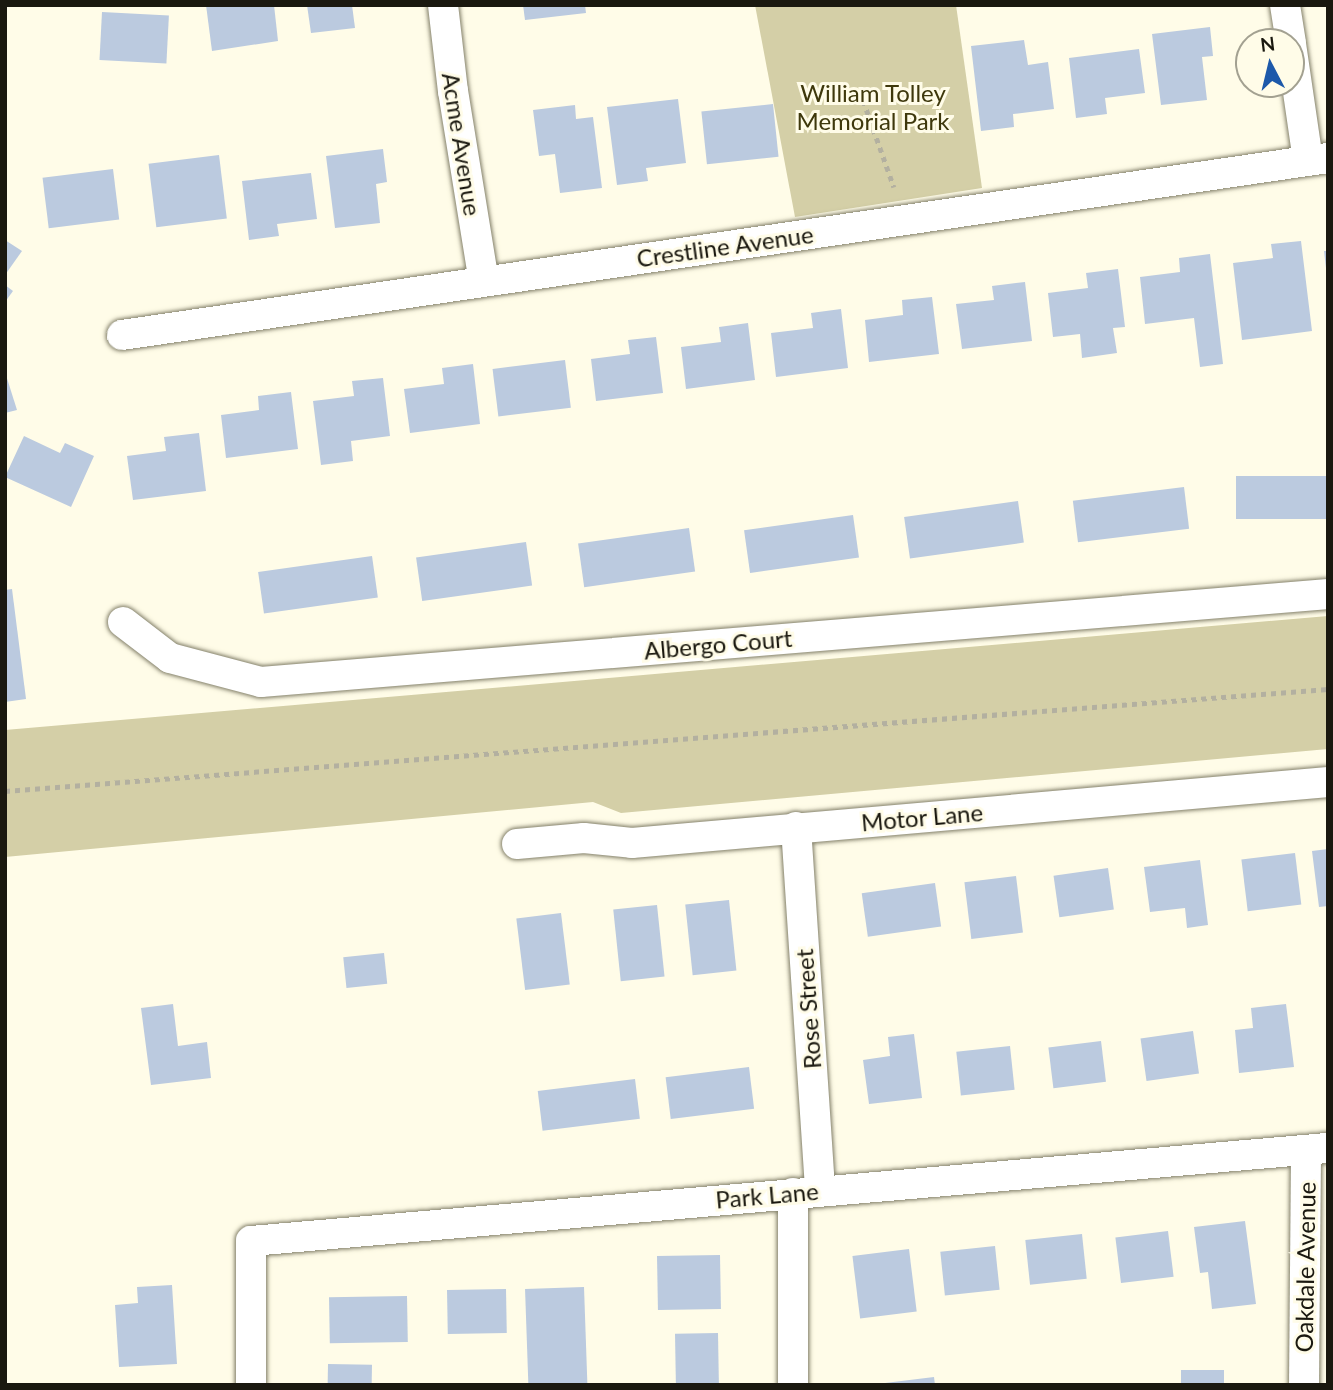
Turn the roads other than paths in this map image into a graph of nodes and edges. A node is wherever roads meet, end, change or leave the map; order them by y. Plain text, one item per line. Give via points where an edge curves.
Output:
1 (443, 5) edge
2 (1285, 5) edge
3 (1289, 28) edge
4 (1304, 98) edge
5 (1318, 160) edge
6 (484, 282) junction
7 (122, 335) dead end
8 (1328, 594) edge
9 (123, 622) dead end
10 (1328, 782) edge
11 (796, 827) junction
12 (517, 844) dead end
13 (1317, 1149) edge
14 (806, 1191) junction
15 (251, 1385) edge
16 (793, 1385) edge
17 (1304, 1385) edge

1 - 6 street, Acme Avenue
2 - 3 street
4 - 5 street
5 - 6 street, Crestline Avenue
6 - 7 street, Crestline Avenue
8 - 9 street, Albergo Court via 261,682 170,658
10 - 11 street, Motor Lane
11 - 12 street, Motor Lane via 632,843 584,838
11 - 14 street, Rose Street
13 - 14 street, Park Lane
13 - 17 street, Oakdale Avenue
14 - 15 street, Park Lane via 251,1241
14 - 16 street, Rose Street

